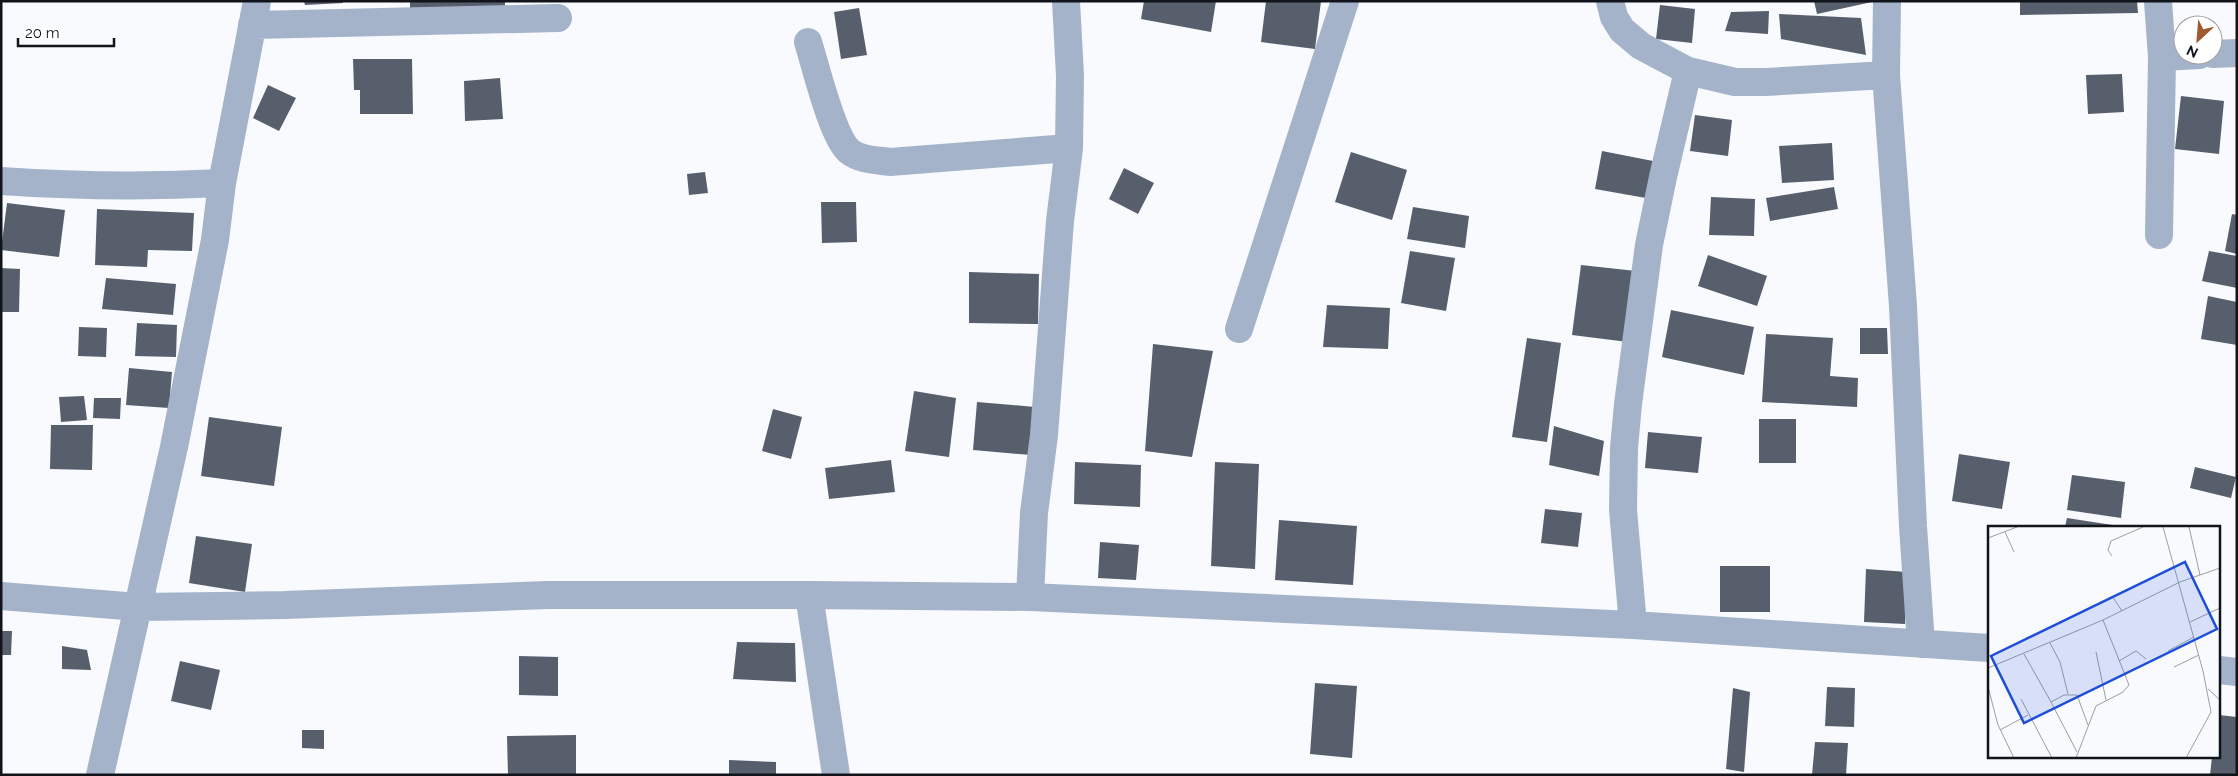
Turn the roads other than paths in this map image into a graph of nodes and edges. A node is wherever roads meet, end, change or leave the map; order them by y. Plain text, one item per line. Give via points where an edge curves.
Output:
1 (1066, 1) edge
2 (1345, 1) edge
3 (1610, 1) edge
4 (1887, 1) edge
5 (2158, 1) edge
6 (254, 13) edge
7 (558, 18) dead end
8 (808, 42) dead end
9 (2237, 53) edge
10 (2223, 54) edge
11 (2173, 56) edge
12 (2162, 57) junction
13 (1688, 71) junction
14 (1886, 74) junction
15 (1069, 148) junction
16 (1, 181) edge
17 (222, 183) junction
18 (2159, 235) dead end
19 (1239, 329) dead end
20 (809, 594) junction
21 (1, 596) edge
22 (1030, 597) junction
23 (138, 607) junction
24 (1633, 625) junction
25 (1921, 644) junction
26 (1988, 648) edge
27 (2220, 670) edge
28 (2237, 672) edge
29 (100, 775) edge
30 (836, 775) edge

1 - 15 street
2 - 19 street
3 - 13 street via 1622,30 1641,46
4 - 14 street
5 - 12 street
6 - 7 street
6 - 17 street
8 - 15 street via 839,137 849,151 864,158 890,162
9 - 10 street
11 - 12 street
12 - 18 street
13 - 14 street via 1735,82
13 - 24 street via 1649,245 1628,404 1623,510
14 - 25 street via 1904,306
15 - 22 street via 1060,221 1044,435 1034,513
16 - 17 street via 168,186
17 - 23 street via 178,428
20 - 22 street
20 - 23 street via 546,595
20 - 30 street
21 - 23 street
22 - 24 street
23 - 29 street
24 - 25 street
25 - 26 street
27 - 28 street

